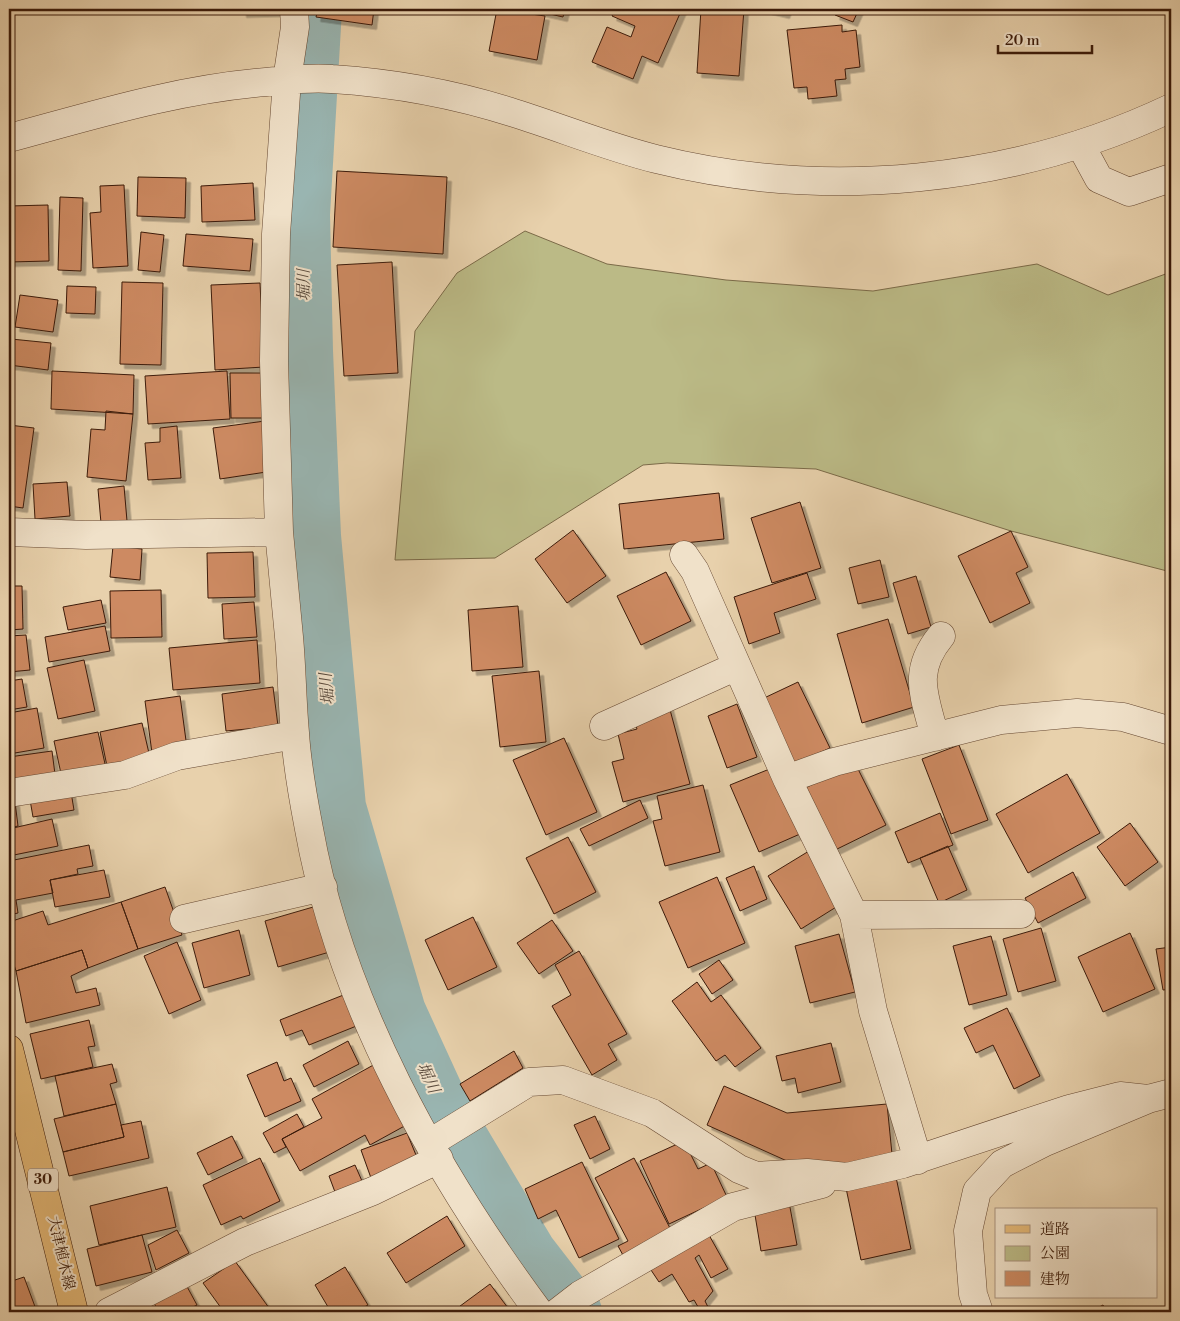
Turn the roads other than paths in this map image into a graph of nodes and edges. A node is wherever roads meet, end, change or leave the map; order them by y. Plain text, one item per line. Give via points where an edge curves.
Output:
1 (294, 9) edge
2 (293, 80) junction
3 (1171, 108) edge
4 (9, 138) edge
5 (1080, 144) junction
6 (1171, 178) edge
7 (9, 532) edge
8 (278, 532) junction
9 (684, 555) dead end
10 (941, 636) dead end
11 (737, 666) junction
12 (604, 726) dead end
13 (1171, 731) edge
14 (295, 735) junction
15 (935, 737) junction
16 (787, 779) junction
17 (9, 793) edge
18 (323, 887) junction
19 (1021, 914) dead end
20 (854, 915) junction
21 (184, 919) dead end
22 (9, 1049) edge
23 (1159, 1096) edge
24 (435, 1151) junction
25 (918, 1160) junction
26 (847, 1178) junction
27 (74, 1312) edge
28 (109, 1312) edge
29 (539, 1312) edge
30 (558, 1312) edge
31 (979, 1312) edge

1 - 2 street
2 - 4 street via 167,96
2 - 5 street via 328,78 392,84 454,96 657,159 726,174 794,180 858,181 940,176 1015,163
2 - 8 street via 276,244 274,361
3 - 5 street
5 - 6 street via 1099,179 1129,192
7 - 8 street via 86,535
8 - 14 street
9 - 11 street via 695,571
10 - 15 street via 930,650 921,681
11 - 12 street
11 - 16 street
13 - 15 street via 1122,717 1077,713 1001,720
14 - 17 street via 177,756 125,775
14 - 18 street via 309,830
15 - 16 street via 834,762
16 - 20 street
18 - 21 street
18 - 24 street via 332,928 365,1011 400,1088
19 - 20 street
20 - 25 street via 872,1011
22 - 27 main road, 大津植木線 / 30
23 - 25 street via 1120,1096 1069,1109
23 - 31 street via 1045,1142 1002,1164 977,1191 968,1231 973,1294
24 - 26 street via 529,1082 563,1080 652,1113 739,1169 756,1176 807,1173
24 - 28 street via 373,1191 245,1242
24 - 29 street via 495,1253
25 - 26 street
26 - 30 street via 733,1208 580,1295

